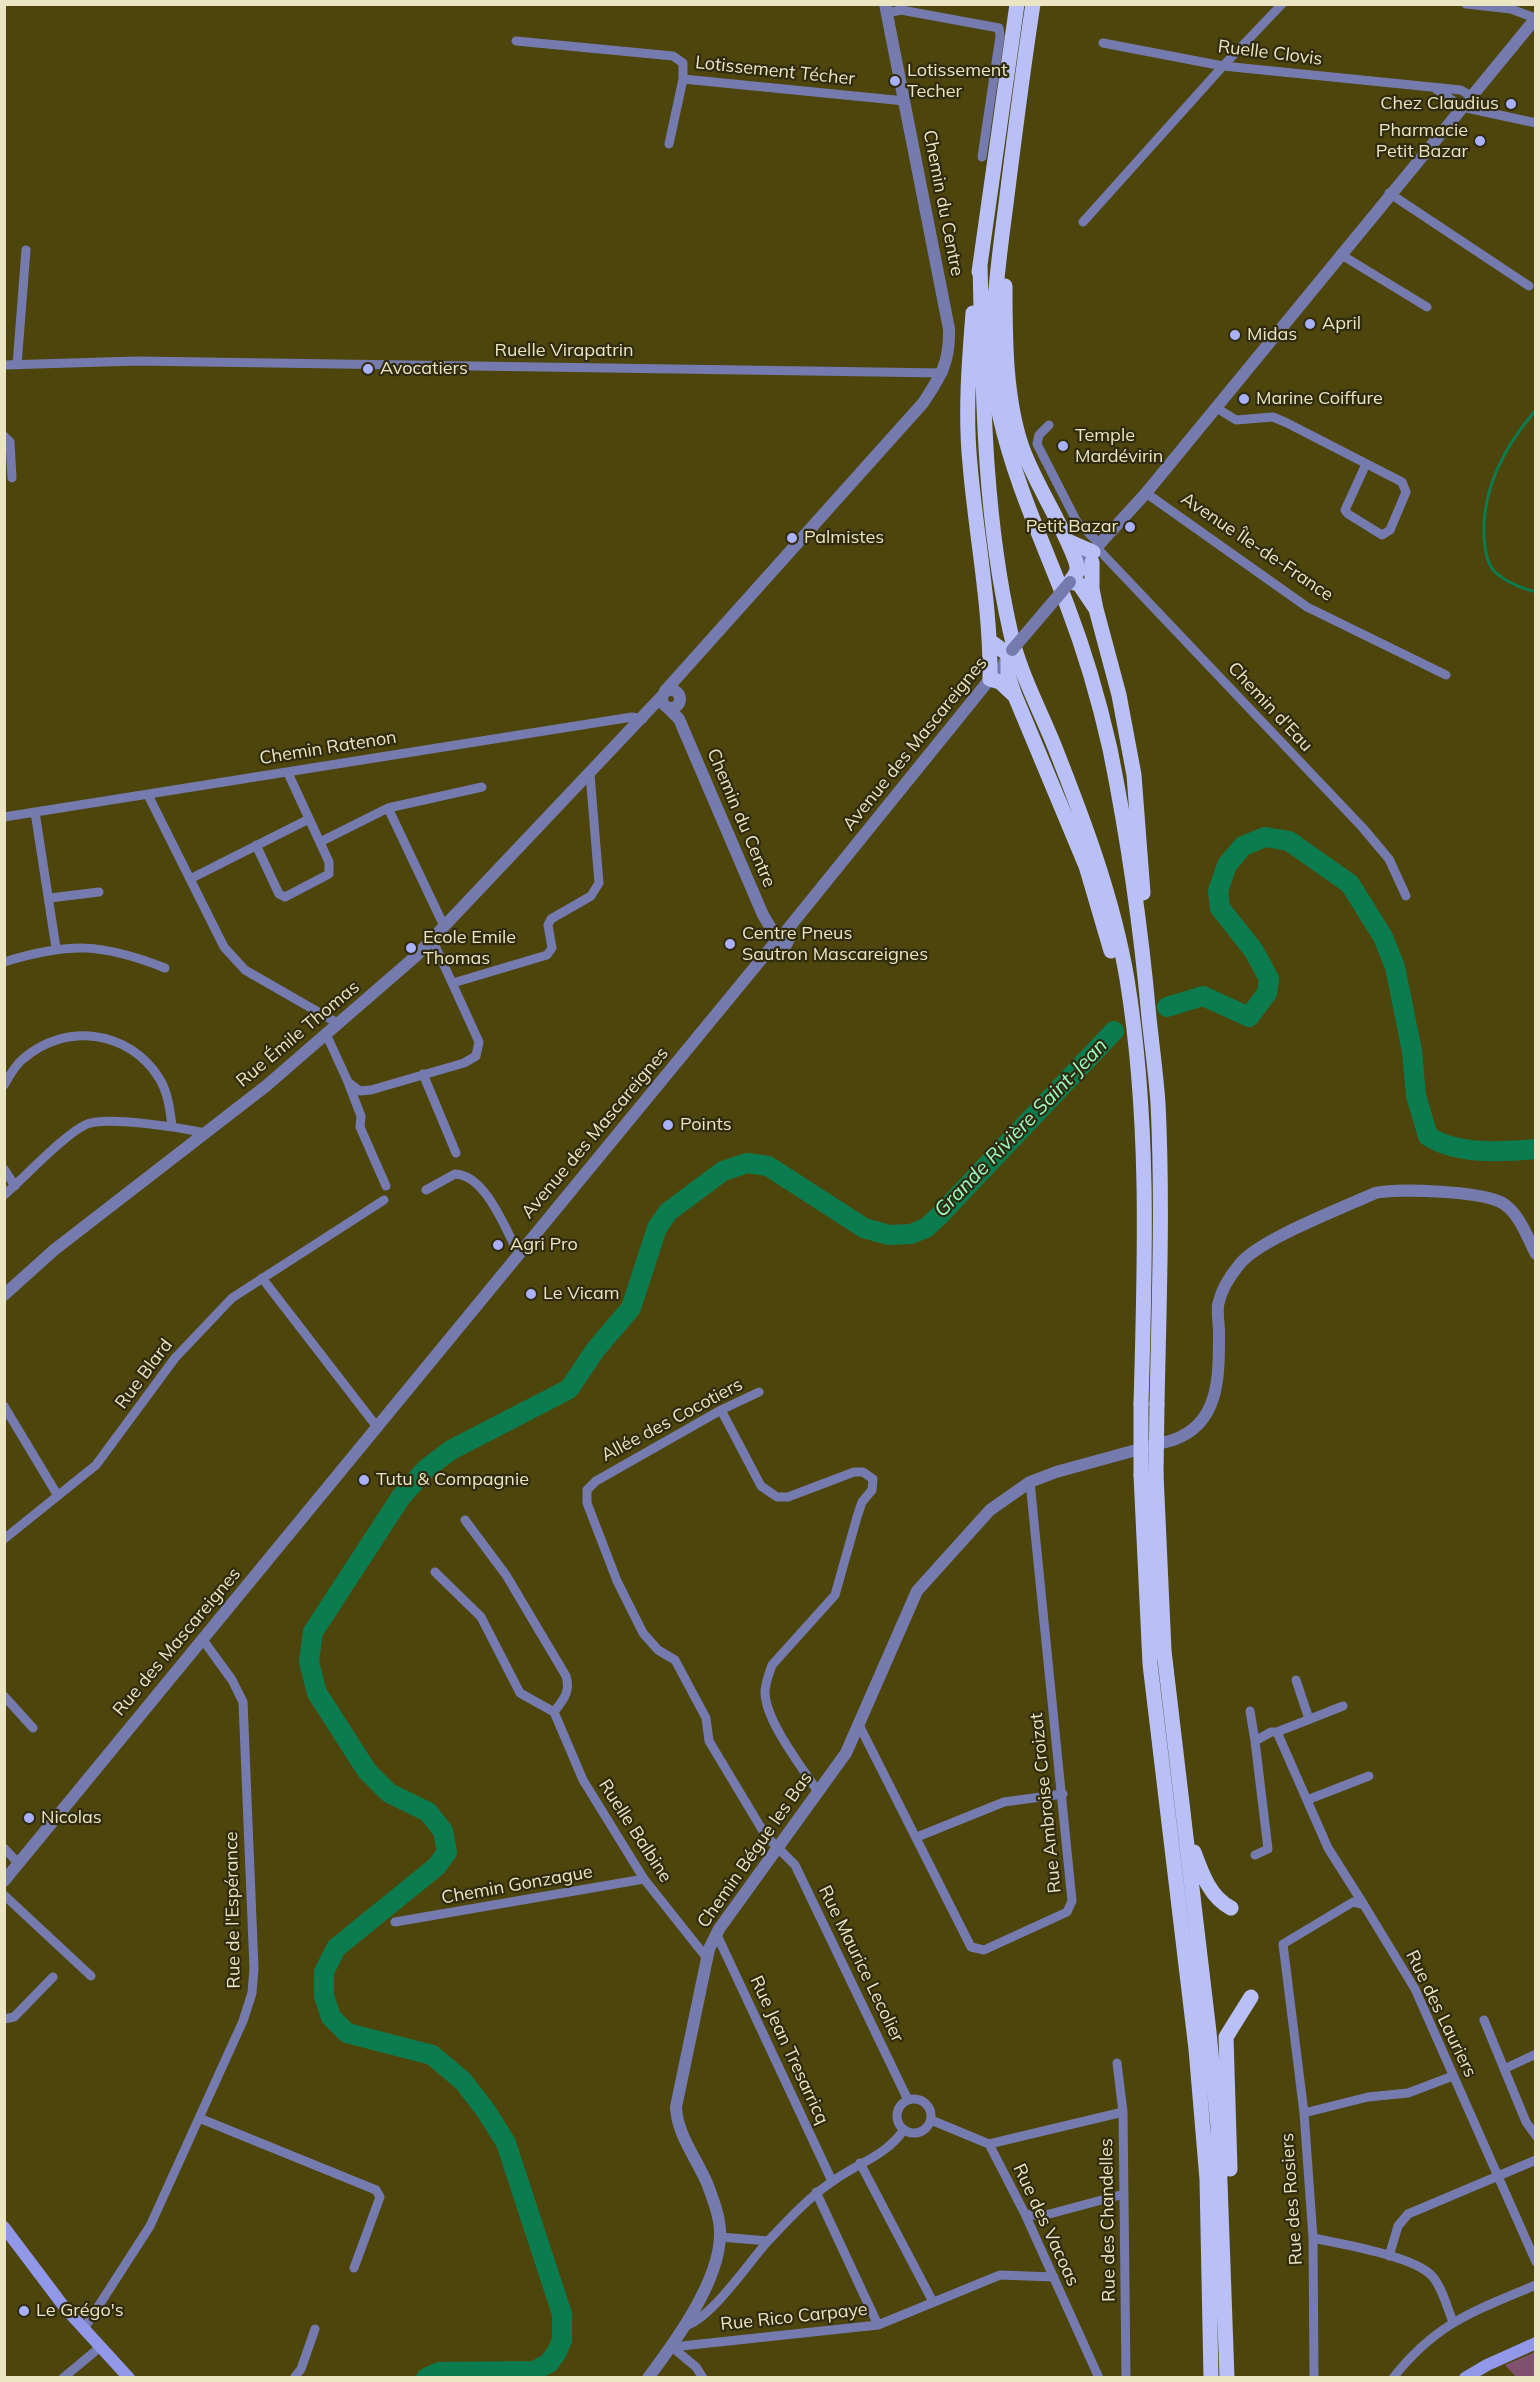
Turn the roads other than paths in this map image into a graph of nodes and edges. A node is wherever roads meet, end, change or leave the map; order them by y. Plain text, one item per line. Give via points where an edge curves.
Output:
1 (1017, 4) edge
2 (1033, 4) edge
3 (1282, 4) edge
4 (1466, 4) edge
5 (886, 8) edge
6 (1535, 18) edge
7 (516, 41) dead end
8 (1103, 43) dead end
9 (1223, 66) junction
10 (683, 78) junction
11 (1434, 88) junction
12 (1471, 96) junction
13 (905, 101) junction
14 (1462, 107) junction
15 (1536, 123) edge
16 (669, 144) dead end
17 (982, 157) dead end
18 (1389, 193) junction
19 (1007, 196) junction
20 (1083, 222) dead end
21 (26, 250) dead end
22 (1340, 254) junction
23 (980, 264) junction
24 (1529, 286) dead end
25 (1427, 307) dead end
26 (4, 365) edge
27 (17, 365) junction
28 (943, 373) junction
29 (1215, 407) junction
30 (1049, 425) dead end
31 (4, 436) edge
32 (1366, 464) junction
33 (12, 478) dead end
34 (1146, 493) junction
35 (1092, 555) junction
36 (1070, 582) junction
37 (1096, 609) junction
38 (991, 642) junction
39 (1010, 652) junction
40 (682, 674) junction
41 (1446, 675) dead end
42 (990, 679) junction
43 (1014, 696) junction
44 (680, 699) junction
45 (663, 702) junction
46 (643, 719) junction
47 (679, 719) junction
48 (288, 773) junction
49 (590, 774) junction
50 (482, 787) dead end
51 (148, 795) junction
52 (388, 808) junction
53 (35, 812) junction
54 (4, 817) edge
55 (309, 819) junction
56 (320, 842) junction
57 (256, 845) junction
58 (190, 879) junction
59 (99, 892) dead end
60 (1406, 896) dead end
61 (50, 898) junction
62 (1140, 920) junction
63 (444, 926) junction
64 (772, 930) junction
65 (787, 930) junction
66 (432, 939) junction
67 (773, 945) junction
68 (56, 948) junction
69 (4, 962) edge
70 (165, 968) dead end
71 (453, 983) junction
72 (339, 1024) junction
73 (327, 1036) junction
74 (1139, 1072) junction
75 (423, 1074) junction
76 (348, 1082) junction
77 (4, 1085) edge
78 (172, 1126) junction
79 (205, 1133) junction
80 (456, 1153) dead end
81 (4, 1169) edge
82 (15, 1186) junction
83 (386, 1186) dead end
84 (426, 1190) dead end
85 (4, 1196) edge
86 (384, 1200) dead end
87 (519, 1254) junction
88 (1536, 1254) edge
89 (262, 1278) junction
90 (4, 1295) edge
91 (759, 1392) dead end
92 (1149, 1404) junction
93 (4, 1407) edge
94 (721, 1410) junction
95 (377, 1426) junction
96 (1149, 1475) junction
97 (601, 1478) joint
98 (1030, 1482) junction
99 (58, 1496) junction
100 (465, 1520) dead end
101 (4, 1539) edge
102 (435, 1572) dead end
103 (203, 1640) junction
104 (1296, 1680) dead end
105 (4, 1696) edge
106 (1343, 1706) dead end
107 (1250, 1711) dead end
108 (554, 1712) junction
109 (1309, 1719) junction
110 (860, 1727) junction
111 (33, 1728) dead end
112 (1277, 1732) junction
113 (1255, 1742) junction
114 (1369, 1776) dead end
115 (818, 1792) junction
116 (1063, 1794) junction
117 (1307, 1800) junction
118 (1185, 1826) junction
119 (917, 1837) junction
120 (4, 1848) edge
121 (777, 1849) junction
122 (1255, 1855) dead end
123 (19, 1864) junction
124 (644, 1879) junction
125 (4, 1881) edge
126 (4, 1894) edge
127 (1364, 1905) junction
128 (1231, 1908) dead end
129 (395, 1922) dead end
130 (716, 1933) junction
131 (706, 1958) junction
132 (91, 1976) dead end
133 (53, 1977) dead end
134 (1251, 1997) dead end
135 (4, 2019) edge
136 (1484, 2020) dead end
137 (1536, 2054) edge
138 (1117, 2063) dead end
139 (1504, 2069) junction
140 (1453, 2076) junction
141 (908, 2100) junction
142 (1123, 2112) junction
143 (1304, 2114) junction
144 (199, 2118) junction
145 (930, 2120) junction
146 (903, 2131) junction
147 (1536, 2136) edge
148 (989, 2144) junction
149 (1536, 2160) edge
150 (860, 2163) junction
151 (1498, 2176) junction
152 (832, 2181) junction
153 (816, 2193) junction
154 (1124, 2194) junction
155 (1025, 2214) junction
156 (1223, 2219) junction
157 (4, 2227) edge
158 (721, 2237) junction
159 (1314, 2238) junction
160 (768, 2241) junction
161 (1389, 2256) junction
162 (1536, 2262) edge
163 (354, 2268) dead end
164 (1054, 2277) junction
165 (1536, 2285) edge
166 (933, 2302) junction
167 (1453, 2322) junction
168 (878, 2325) junction
169 (685, 2326) junction
170 (315, 2329) dead end
171 (83, 2330) junction
172 (1536, 2343) edge
173 (672, 2347) junction
174 (99, 2348) junction
175 (63, 2378) edge
176 (129, 2378) edge
177 (294, 2378) edge
178 (648, 2378) edge
179 (703, 2378) edge
180 (1099, 2378) edge
181 (1126, 2378) edge
182 (1211, 2378) edge
183 (1227, 2378) edge
184 (1314, 2378) edge
185 (1393, 2378) edge
186 (1465, 2378) edge

1 - 23 highway
2 - 19 highway
3 - 9 street
4 - 6 street via 1512,9
5 - 13 street, Chemin du Centre
5 - 17 street via 999,28
6 - 12 street
7 - 10 street, Lotissement Técher via 673,56 683,63
8 - 9 street, Ruelle Clovis
9 - 11 street, Ruelle Clovis
9 - 20 street
10 - 13 street, Lotissement Técher
10 - 16 street
11 - 12 street, Ruelle Clovis via 1461,90
11 - 14 street, Ruelle Clovis
12 - 14 street
13 - 28 street, Chemin du Centre via 949,329
14 - 15 street
14 - 18 street
18 - 22 street
18 - 24 street
19 - 35 highway via 1006,310 1017,428 1030,467 1068,541
19 - 62 highway via 995,300 999,412 1030,516 1066,603 1097,697
21 - 27 street
22 - 25 street
22 - 29 street
23 - 38 highway via 968,375 969,462
23 - 74 highway via 984,444 1010,632 1102,874 1127,978
26 - 27 street, Ruelle Virapatrin
27 - 28 street, Ruelle Virapatrin via 137,361
28 - 40 street, Chemin du Centre via 923,403
29 - 32 street via 1236,420 1273,417
29 - 34 street
30 - 35 street, Chemin d'Eau via 1038,435 1037,444
31 - 33 street via 10,442
32 - 32 street via 1346,510 1382,535 1390,530 1406,487
34 - 35 street
34 - 41 street, Avenue Île-de-France via 1307,607
35 - 36 highway
35 - 37 highway
35 - 60 street, Chemin d'Eau via 1362,827 1389,859
36 - 37 highway via 1079,584
36 - 39 street, Avenue des Mascareignes, bridge
37 - 62 highway via 1119,695 1134,774 1143,886
38 - 39 highway
38 - 42 highway
39 - 42 street, Avenue des Mascareignes via 1001,670
39 - 43 highway via 1008,675
40 - 44 street
40 - 45 street
42 - 43 highway via 1000,682
42 - 65 street, Avenue des Mascareignes
43 - 74 highway via 1089,875
44 - 45 street via 674,690
44 - 47 street, Chemin du Centre
45 - 46 street
45 - 47 street, Chemin du Centre
46 - 48 street, Chemin Ratenon via 632,717
46 - 49 street, Rue Émile Thomas
47 - 64 street, Chemin du Centre via 762,915
48 - 51 street, Chemin Ratenon
48 - 55 street
49 - 63 street, Rue Émile Thomas
49 - 71 street via 599,883 595,893 550,919 553,943 547,955
50 - 52 street
51 - 53 street, Chemin Ratenon
51 - 58 street
52 - 56 street
52 - 63 street
53 - 54 street, Chemin Ratenon
53 - 61 street
55 - 56 street
55 - 57 street
56 - 57 street via 329,862 329,874 285,897 279,894
57 - 58 street
58 - 72 street via 233,960
59 - 61 street
61 - 68 street
62 - 92 highway via 1158,1100 1160,1258
63 - 66 street, Rue Émile Thomas
64 - 65 street
64 - 67 street
65 - 67 street via 786,945
66 - 71 street
66 - 72 street, Rue Émile Thomas
67 - 87 street, Avenue des Mascareignes
68 - 69 street
68 - 70 street via 96,948
71 - 75 street via 479,1042 479,1051 464,1063
72 - 73 street, Rue Émile Thomas
73 - 76 street
73 - 79 street, Rue Émile Thomas
74 - 92 highway
75 - 76 street via 366,1091 353,1088
75 - 80 street
76 - 83 street via 361,1116 360,1126
77 - 78 street via 22,1059 50,1043 75,1035 100,1036 125,1044 145,1060 164,1089
78 - 79 street
78 - 82 street via 93,1122 84,1125
79 - 90 street, Rue Émile Thomas via 54,1250
81 - 82 street
82 - 85 street
84 - 87 street via 455,1174 473,1178
86 - 89 street, Rue Blard
87 - 95 street, Avenue des Mascareignes
88 - 98 street, Chemin Bégue les Bas via 1516,1214 1491,1197 1392,1189 1375,1193 1257,1248 1240,1263 1222,1289 1218,1306 1215,1389 1209,1410 1188,1435
89 - 95 street
89 - 99 street, Rue Blard via 232,1298 192,1337 96,1465
91 - 94 street, Allée des Cocotiers
92 - 96 highway, bridge
93 - 99 street
94 - 97 street, Allée des Cocotiers
94 - 115 street via 761,1486 769,1493 788,1497 854,1472 863,1472 873,1479 872,1490 857,1517 835,1595 772,1665 767,1678 765,1691 772,1717
95 - 103 street, Rue des Mascareignes
96 - 118 highway via 1164,1651
96 - 182 highway via 1150,1664 1196,2049 1207,2179
97 - 121 street, Rue Maurice Lecolier via 587,1490 587,1503 617,1581 650,1643 675,1660 706,1718 709,1741
98 - 110 street, Chemin Bégue les Bas via 990,1510 917,1591
98 - 116 street, Rue Ambroise Croizat
99 - 101 street, Rue Blard
100 - 108 street via 506,1575 566,1676 567,1695
102 - 108 street via 488,1627 520,1693
103 - 123 street, Rue des Mascareignes
103 - 144 street, Rue de l'Espérance via 243,1702 254,1968 252,1993 243,2021
104 - 109 street
105 - 111 street
106 - 109 street
107 - 113 street
108 - 124 street, Ruelle Balbine via 583,1780
109 - 112 street
110 - 115 street, Chemin Bégue les Bas
110 - 119 street, Rue Ambroise Croizat
112 - 113 street
112 - 117 street, Rue des Lauriers
113 - 122 street via 1268,1849
114 - 117 street
115 - 121 street, Chemin Bégue les Bas
116 - 119 street via 1005,1802
116 - 119 street, Rue Ambroise Croizat via 1071,1908 984,1950 967,1943
117 - 127 street, Rue des Lauriers via 1328,1848
118 - 128 highway via 1203,1876 1222,1904
118 - 156 highway via 1209,2032
120 - 123 street
121 - 130 street, Chemin Bégue les Bas
121 - 141 street, Rue Maurice Lecolier via 795,1865
123 - 125 street, Rue des Mascareignes
124 - 129 street, Chemin Gonzague
124 - 131 street, Ruelle Balbine
126 - 132 street
127 - 140 street, Rue des Lauriers via 1415,1989
127 - 143 street, Rue des Rosiers via 1353,1902 1283,1944
130 - 131 street, Chemin Bégue les Bas
130 - 152 street, Rue Jean Tresarricq
131 - 158 street, Chemin Bégue les Bas via 676,2107 677,2118 707,2184
133 - 135 street via 14,2017
134 - 156 highway via 1226,2037 1230,2188
136 - 139 street
137 - 139 street
138 - 142 street, Rue des Chandelles
139 - 147 street
140 - 143 street via 1408,2093 1368,2097
140 - 151 street, Rue des Lauriers
141 - 145 street via 922,2102 931,2113
141 - 146 street via 897,2115
142 - 148 street
142 - 154 street, Rue des Chandelles
143 - 159 street, Rue des Rosiers
144 - 163 street via 376,2190 380,2197
144 - 171 street, Rue de l'Espérance via 150,2226
145 - 146 street via 918,2133
145 - 148 street
146 - 150 street via 886,2151
148 - 155 street, Rue des Vacoas
149 - 151 street
150 - 152 street
150 - 166 street
151 - 161 street via 1408,2214 1398,2226
151 - 162 street, Rue des Lauriers
152 - 153 street
153 - 160 street
153 - 168 street
154 - 155 street via 1042,2216
154 - 181 street, Rue des Chandelles
155 - 164 street, Rue des Vacoas
156 - 183 highway
157 - 171 main road
158 - 160 street
158 - 169 street via 705,2286
159 - 161 street
159 - 184 street, Rue des Rosiers
160 - 169 street via 703,2316
161 - 167 street via 1433,2277
164 - 166 street, Rue Rico Carpaye via 1000,2275
164 - 180 street, Rue des Vacoas
165 - 167 street
166 - 168 street, Rue Rico Carpaye
167 - 185 street via 1426,2340
168 - 173 street, Rue Rico Carpaye
169 - 173 street
170 - 177 street
171 - 174 main road
172 - 186 main road
173 - 178 street
173 - 179 street
174 - 175 street
174 - 176 main road

